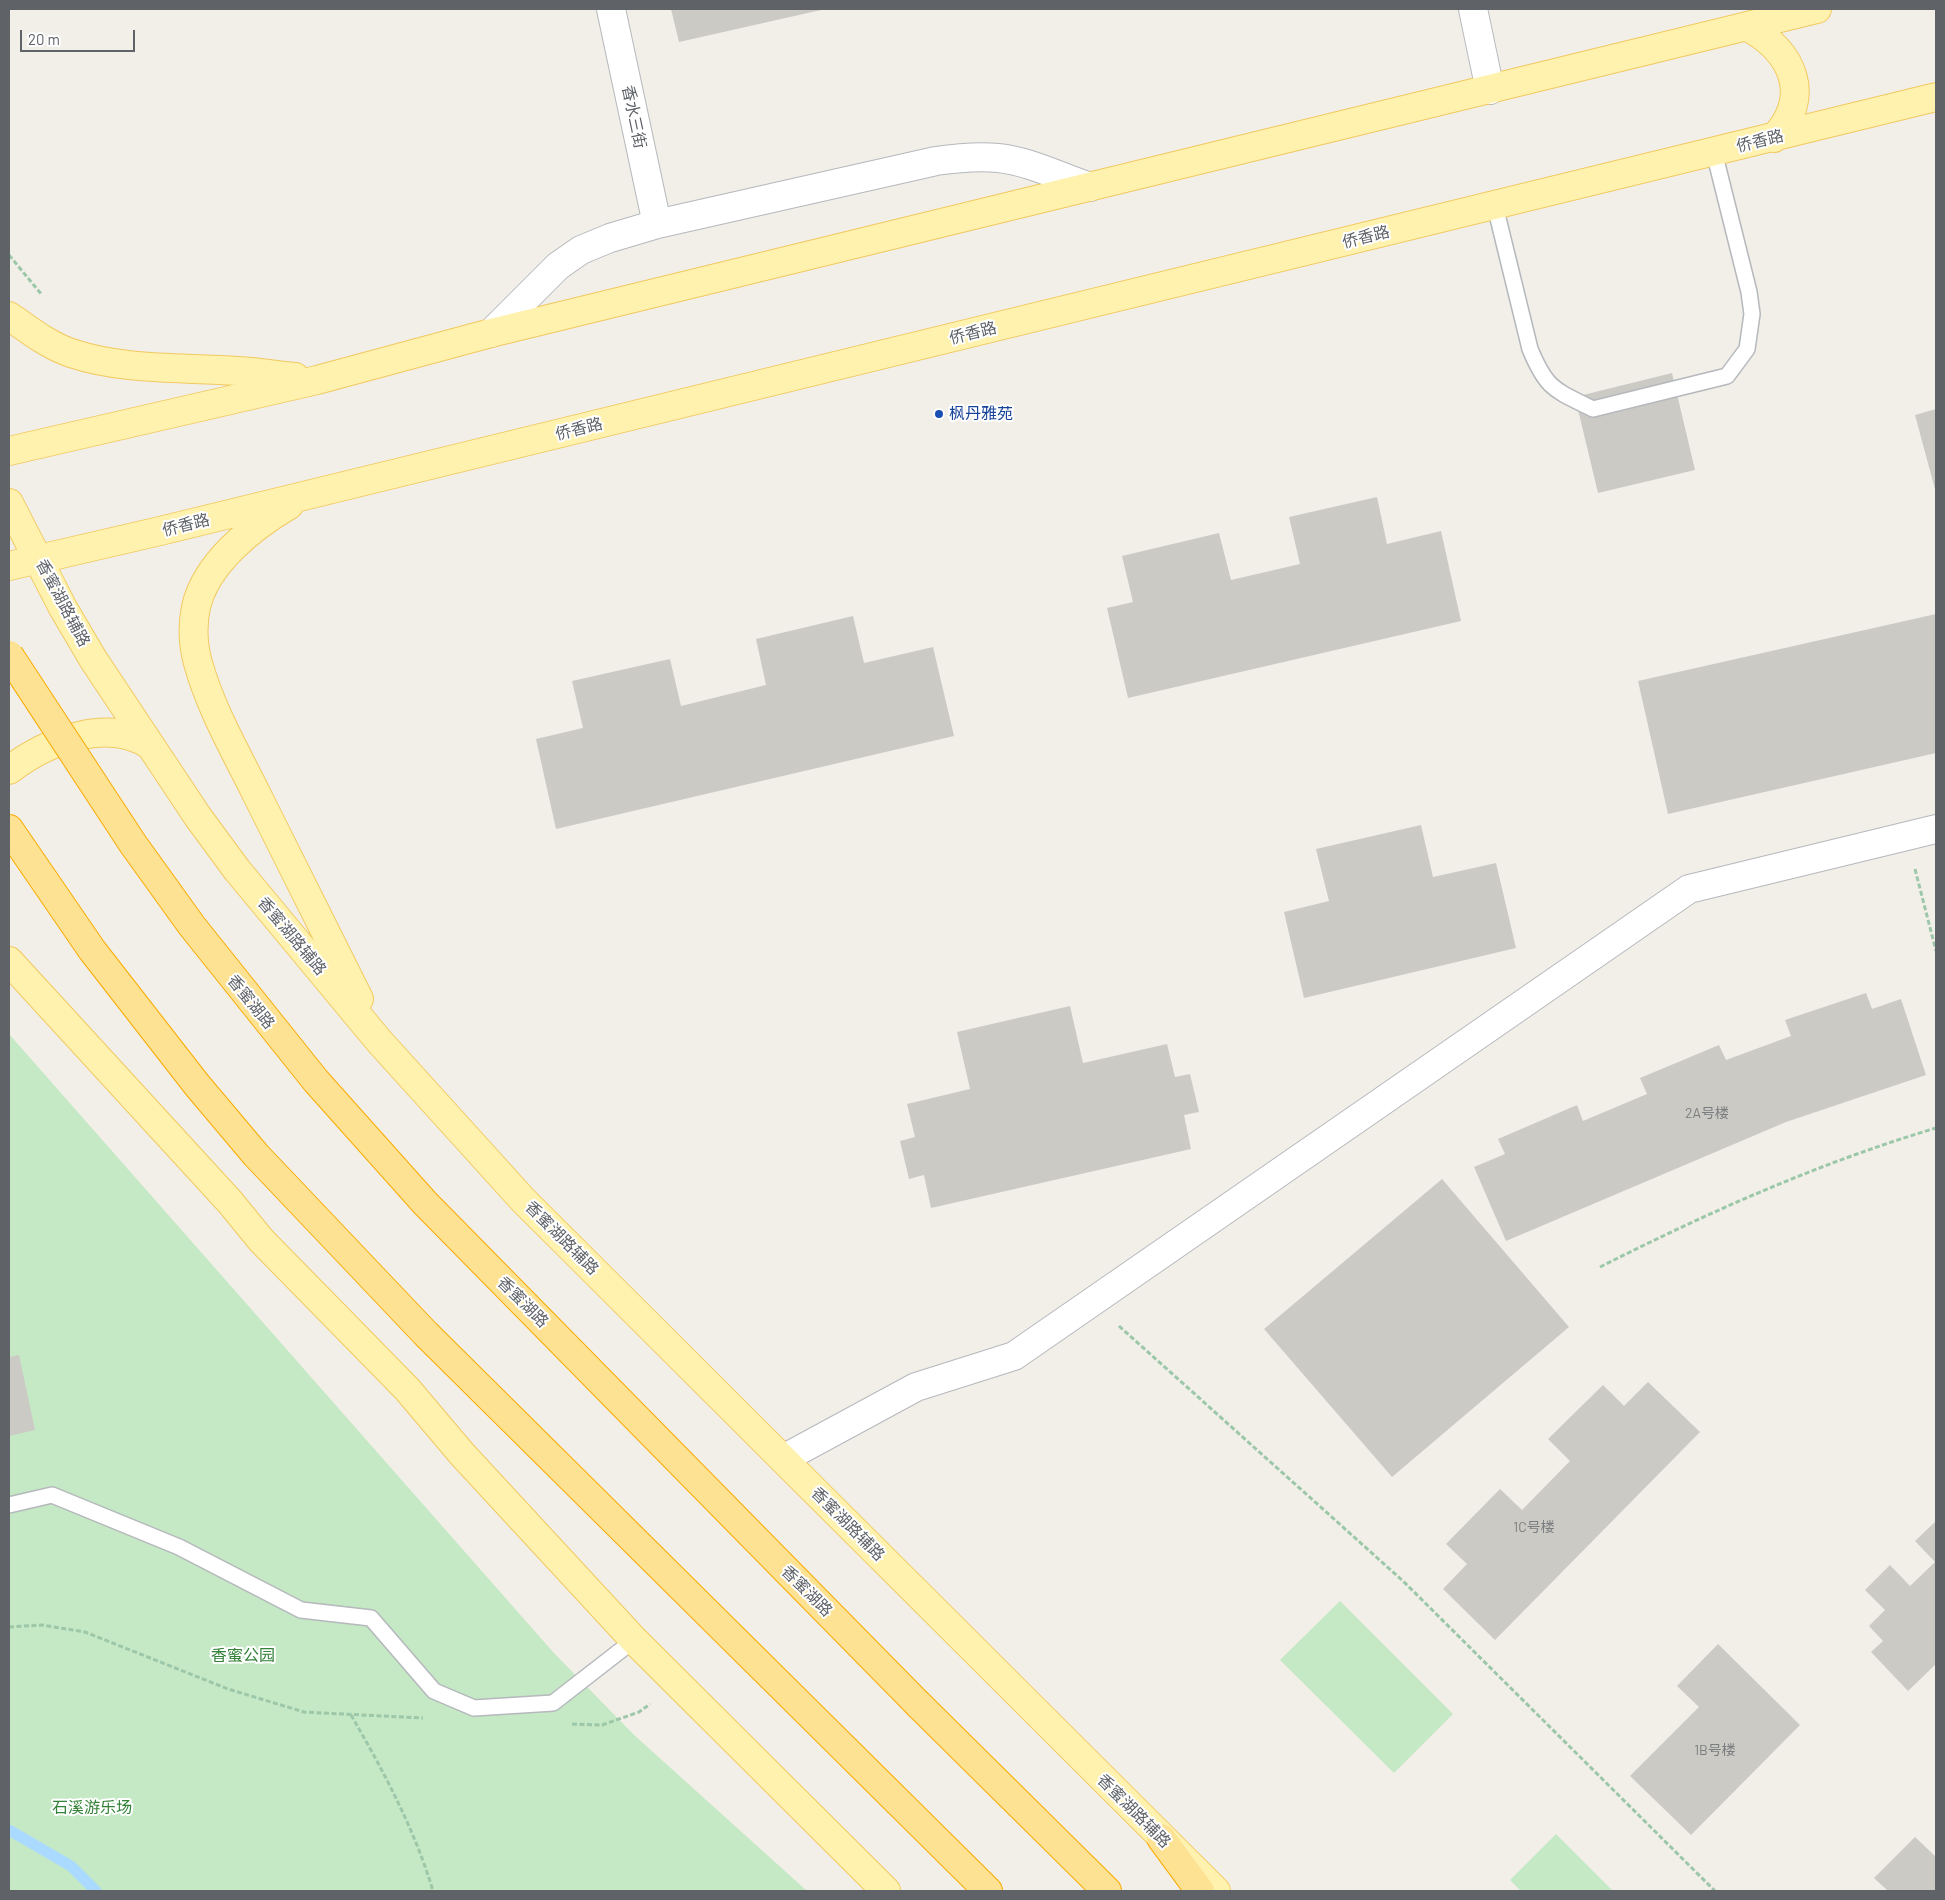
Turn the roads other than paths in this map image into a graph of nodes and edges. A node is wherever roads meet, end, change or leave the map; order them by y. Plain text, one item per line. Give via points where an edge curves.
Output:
1 (611, 9) edge
2 (1473, 9) edge
3 (1817, 9) edge
4 (1748, 27) junction
5 (1490, 90) junction
6 (1936, 97) edge
7 (1774, 138) junction
8 (1714, 152) junction
9 (1090, 187) junction
10 (1495, 206) junction
11 (657, 224) junction
12 (9, 316) edge
13 (491, 334) junction
14 (317, 380) junction
15 (9, 451) edge
16 (325, 491) junction
17 (9, 502) edge
18 (39, 559) junction
19 (9, 566) edge
20 (9, 655) edge
21 (150, 746) junction
22 (9, 770) edge
23 (9, 829) edge
24 (1936, 829) edge
25 (9, 961) edge
26 (379, 1040) junction
27 (783, 1459) junction
28 (9, 1505) edge
29 (634, 1640) junction
30 (1161, 1838) junction
31 (886, 1891) edge
32 (988, 1891) edge
33 (1107, 1891) edge
34 (1200, 1891) edge
35 (1216, 1891) edge

1 - 11 street, 香水三街
2 - 5 street
3 - 4 main road
4 - 5 main road
4 - 7 main road via 1767,37 1778,48 1788,62 1795,83 1794,104 1786,125
5 - 9 main road
6 - 7 main road, 侨香路
7 - 8 main road, 侨香路
8 - 10 main road, 侨香路
8 - 10 lane via 1750,292 1752,314 1747,349 1727,376 1622,402 1593,409 1552,388 1539,370 1530,349
9 - 11 street via 999,158 968,157 936,161
9 - 13 main road
10 - 16 main road, 侨香路
11 - 13 street via 581,250 558,266
12 - 14 main road via 52,344 93,358 147,367 239,371
13 - 14 main road
14 - 15 main road
16 - 18 main road, 侨香路
16 - 26 main road via 293,503 272,516 222,561 196,606 195,648 220,720
17 - 18 main road, 香蜜湖路辅路
18 - 19 main road, 侨香路
18 - 21 main road, 香蜜湖路辅路 via 76,632
20 - 33 highway, 香蜜湖路, bridge via 118,821 192,926 316,1081 432,1210 918,1704
21 - 22 main road via 135,738 111,733 78,736 32,755
21 - 26 main road, 香蜜湖路辅路 via 237,870
23 - 32 highway via 98,957 256,1155 426,1334
24 - 27 street via 1689,890 1014,1356 916,1387
25 - 29 main road via 261,1240 407,1389 462,1454
26 - 27 main road, 香蜜湖路辅路 via 523,1200
27 - 30 main road, 香蜜湖路辅路
28 - 29 lane via 52,1494 179,1547 301,1610 371,1618 434,1691 474,1708 553,1703
29 - 31 main road
30 - 34 highway
30 - 35 main road, 香蜜湖路辅路

